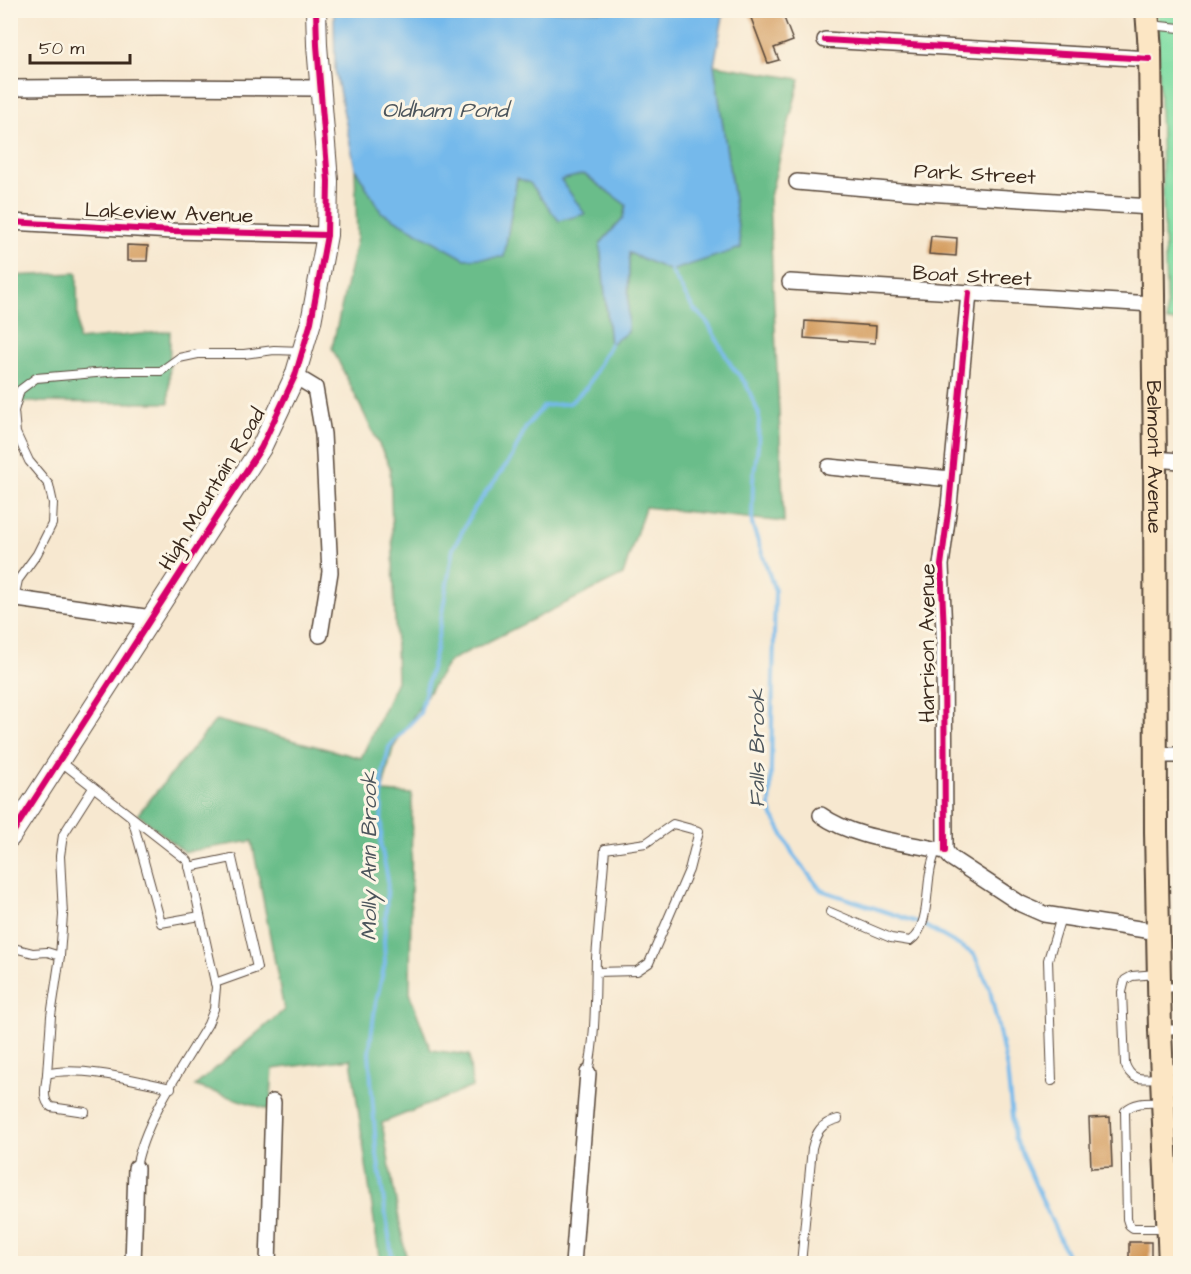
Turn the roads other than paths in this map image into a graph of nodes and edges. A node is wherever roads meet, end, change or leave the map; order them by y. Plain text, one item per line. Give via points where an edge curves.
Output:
1 (316, 10) edge
2 (1148, 18) edge
3 (1180, 28) edge
4 (825, 40) dead end
5 (1150, 59) junction
6 (10, 88) edge
7 (320, 88) junction
8 (797, 182) dead end
9 (1151, 207) junction
10 (10, 222) edge
11 (327, 236) junction
12 (790, 282) dead end
13 (969, 293) junction
14 (1152, 304) junction
15 (303, 351) junction
16 (295, 376) junction
17 (1155, 459) junction
18 (1180, 461) edge
19 (829, 466) dead end
20 (951, 479) junction
21 (12, 598) edge
22 (152, 618) junction
23 (320, 635) dead end
24 (1180, 754) edge
25 (1156, 755) junction
26 (58, 760) junction
27 (93, 788) junction
28 (821, 815) dead end
29 (132, 818) junction
30 (10, 837) edge
31 (940, 850) junction
32 (189, 867) junction
33 (830, 912) dead end
34 (200, 916) junction
35 (1061, 917) junction
36 (1158, 932) junction
37 (10, 946) edge
38 (60, 956) junction
39 (596, 972) junction
40 (1166, 983) edge
41 (215, 984) junction
42 (1170, 1030) edge
43 (588, 1072) joint
44 (1168, 1072) edge
45 (47, 1074) junction
46 (1052, 1082) dead end
47 (171, 1088) junction
48 (273, 1102) dead end
49 (1163, 1102) junction
50 (85, 1112) dead end
51 (838, 1119) dead end
52 (136, 1168) joint
53 (1173, 1219) edge
54 (133, 1263) edge
55 (268, 1263) edge
56 (573, 1263) edge
57 (801, 1263) edge
58 (1170, 1263) edge

1 - 7 street, High Mountain Road
2 - 3 lane
2 - 5 main road, Belmont Avenue
4 - 5 street
5 - 9 main road, Belmont Avenue
6 - 7 street
7 - 11 street, High Mountain Road via 328,181
8 - 9 street, Park Street
9 - 14 main road, Belmont Avenue
10 - 11 street, Lakeview Avenue
11 - 15 street, High Mountain Road
12 - 13 street, Boat Street
13 - 14 street, Boat Street
13 - 20 street, Harrison Avenue
14 - 17 main road, Belmont Avenue
15 - 16 street, High Mountain Road
15 - 21 lane via 198,354 179,358 161,372 36,378 24,385 14,411 15,433 28,461 49,485 52,524 18,580
16 - 22 street, High Mountain Road via 261,448
16 - 23 street via 315,388 323,434 330,572
17 - 18 street
17 - 25 main road, Belmont Avenue
19 - 20 street
20 - 31 street, Harrison Avenue via 940,585 944,632
21 - 22 street
22 - 26 street, High Mountain Road
24 - 25 street
25 - 36 main road, Belmont Avenue
26 - 27 lane
26 - 30 street, High Mountain Road
27 - 29 lane
27 - 38 lane via 63,835
28 - 31 street via 848,831
29 - 32 lane via 188,861
29 - 34 lane via 161,924
31 - 33 lane via 930,871 923,920 910,941 891,938
31 - 35 street via 1021,904
32 - 34 lane
32 - 41 lane via 232,858 255,957 257,968
34 - 41 lane
35 - 36 street
35 - 46 lane via 1048,960
36 - 40 main road, Belmont Avenue
37 - 38 lane
38 - 45 lane
39 - 39 lane via 604,849 646,843 673,824 699,831 689,870 649,963 637,971
39 - 43 lane via 596,1012
40 - 42 main road, Belmont Avenue
40 - 44 lane via 1132,976 1125,980 1122,992 1128,1073 1135,1078
41 - 47 lane via 214,1009 208,1024
42 - 44 main road, Belmont Avenue
43 - 56 street
44 - 49 main road, Belmont Avenue
45 - 47 lane via 58,1071 122,1077
45 - 50 lane via 46,1103
47 - 52 lane via 149,1126
48 - 55 street
49 - 53 main road, Belmont Avenue
49 - 53 lane via 1137,1104 1125,1111 1127,1219 1133,1228
51 - 57 lane via 827,1121 816,1132
52 - 54 street
53 - 58 main road, Belmont Avenue

